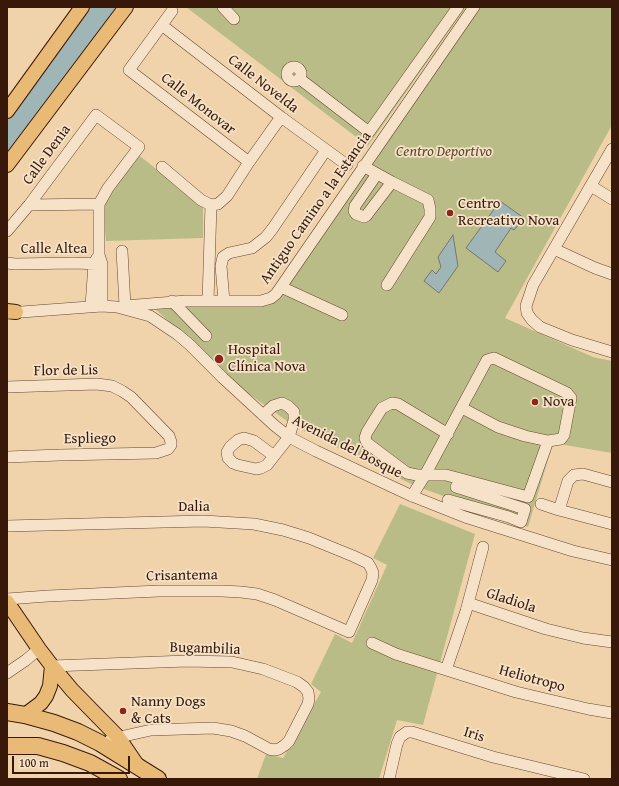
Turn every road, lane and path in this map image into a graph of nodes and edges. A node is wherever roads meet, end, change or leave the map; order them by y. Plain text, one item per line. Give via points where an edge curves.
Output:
1 (82, 7) edge
2 (126, 7) edge
3 (223, 7) edge
4 (458, 7) edge
5 (474, 7) edge
6 (172, 11) dead end
7 (234, 19) dead end
8 (163, 26) junction
9 (300, 79) dead end
10 (7, 111) edge
11 (281, 117) junction
12 (369, 132) junction
13 (381, 142) junction
14 (612, 149) edge
15 (326, 150) junction
16 (249, 162) junction
17 (7, 165) edge
18 (346, 165) dead end
19 (364, 166) junction
20 (162, 167) dead end
21 (376, 174) junction
22 (392, 182) junction
23 (591, 186) junction
24 (612, 199) edge
25 (99, 204) junction
26 (29, 205) junction
27 (211, 205) junction
28 (7, 231) edge
29 (554, 249) junction
30 (122, 251) dead end
31 (98, 261) junction
32 (7, 263) edge
33 (612, 274) edge
34 (387, 285) dead end
35 (281, 287) junction
36 (208, 301) junction
37 (172, 302) junction
38 (224, 302) junction
39 (96, 306) junction
40 (121, 306) junction
41 (10, 312) edge
42 (342, 315) dead end
43 (206, 336) dead end
44 (612, 352) edge
45 (7, 387) edge
46 (462, 408) junction
47 (263, 415) junction
48 (448, 434) junction
49 (289, 437) junction
50 (548, 441) junction
51 (171, 445) joint
52 (274, 456) dead end
53 (7, 457) edge
54 (425, 475) junction
55 (612, 482) edge
56 (458, 483) junction
57 (412, 496) junction
58 (528, 497) junction
59 (445, 504) junction
60 (541, 504) dead end
61 (525, 509) junction
62 (559, 510) junction
63 (612, 524) edge
64 (7, 526) edge
65 (483, 547) dead end
66 (612, 560) edge
67 (7, 601) edge
68 (468, 603) junction
69 (11, 616) edge
70 (349, 632) joint
71 (612, 642) edge
72 (372, 643) dead end
73 (39, 649) junction
74 (52, 666) junction
75 (446, 670) junction
76 (7, 673) edge
77 (7, 712) edge
78 (612, 713) edge
79 (25, 715) junction
80 (7, 735) edge
81 (118, 737) junction
82 (100, 743) junction
83 (7, 746) edge
84 (38, 746) junction
85 (137, 766) junction
86 (119, 779) edge
87 (158, 779) edge
88 (389, 779) edge
89 (584, 779) edge

1 - 10 main road
2 - 17 main road
3 - 7 street
4 - 12 street
5 - 13 street, Antiguo Camino a la Estancia
6 - 8 street
8 - 11 street, Calle Novelda
8 - 16 street, Calle Monovar via 129,70
9 - 12 street
11 - 15 street, Calle Novelda
11 - 16 street
12 - 13 street
13 - 19 street, Antiguo Camino a la Estancia
14 - 23 street
15 - 18 street, Calle Novelda
15 - 38 street via 266,237 252,248 229,253 224,258 221,266
16 - 27 street via 227,196 218,204
19 - 21 street
19 - 35 street, Antiguo Camino a la Estancia
20 - 27 street
21 - 22 street
21 - 22 street via 355,206 356,214 366,216
22 - 34 street via 428,200 430,217
23 - 24 street
23 - 29 street
25 - 26 street
25 - 26 street, Calle Denia via 139,147 96,114
25 - 31 street
26 - 28 street, Calle Denia
27 - 36 street
29 - 33 street
29 - 44 street via 533,285 526,306 527,313 540,327
30 - 40 street
31 - 32 street, Calle Altea
31 - 39 street
35 - 38 street, Antiguo Camino a la Estancia via 276,294 266,300
35 - 42 street
36 - 37 street, Antiguo Camino a la Estancia
36 - 38 street, Antiguo Camino a la Estancia
37 - 40 street, Antiguo Camino a la Estancia
37 - 43 street
39 - 40 street, Avenida del Bosque
39 - 41 street, Avenida del Bosque
40 - 47 street, Avenida del Bosque via 160,321 177,334
45 - 51 street, Flor de Lis via 97,384 112,386 131,397 169,436
46 - 48 street
46 - 50 street via 498,427
46 - 50 street via 487,360 494,358 567,393 571,398 564,436
47 - 49 street, Avenida del Bosque
47 - 49 street via 273,406 282,403 288,406 294,412
48 - 54 street
48 - 54 street via 398,404 392,403 382,408 367,432 365,438 368,443 407,473
49 - 52 street
49 - 57 street, Avenida del Bosque
50 - 58 street
51 - 53 street, Espliego via 156,453
54 - 56 street via 446,474
54 - 57 street
55 - 62 street via 582,474 574,475 568,480
56 - 58 street
56 - 59 street
56 - 61 street
57 - 59 street, Avenida del Bosque
58 - 61 street
59 - 61 street via 509,517 521,522
59 - 66 street, Avenida del Bosque via 573,551
60 - 62 street
62 - 63 street
64 - 70 street, Dalia via 203,521 254,524 309,538 368,563 371,568 372,580
65 - 68 street
67 - 69 main road
67 - 70 street, Crisantema via 48,596 222,590 257,594
68 - 71 street, Gladiola via 546,629
68 - 75 street, Gladiola
69 - 73 main road
72 - 75 street, Heliotropo via 396,654
73 - 74 main road
73 - 76 street
74 - 79 main road via 46,696
74 - 81 main road
74 - 81 street, Bugambilia via 232,662 263,669 297,682 308,692 308,704 289,741 279,749 269,749 245,736 213,728 151,730
75 - 78 street, Heliotropo via 516,692
77 - 79 highway
79 - 82 highway via 54,723
80 - 84 highway via 23,736
81 - 82 street
81 - 85 main road
82 - 85 highway
83 - 84 highway
84 - 86 highway via 90,763
85 - 87 highway
88 - 89 street, Iris via 400,737 407,732 493,757

